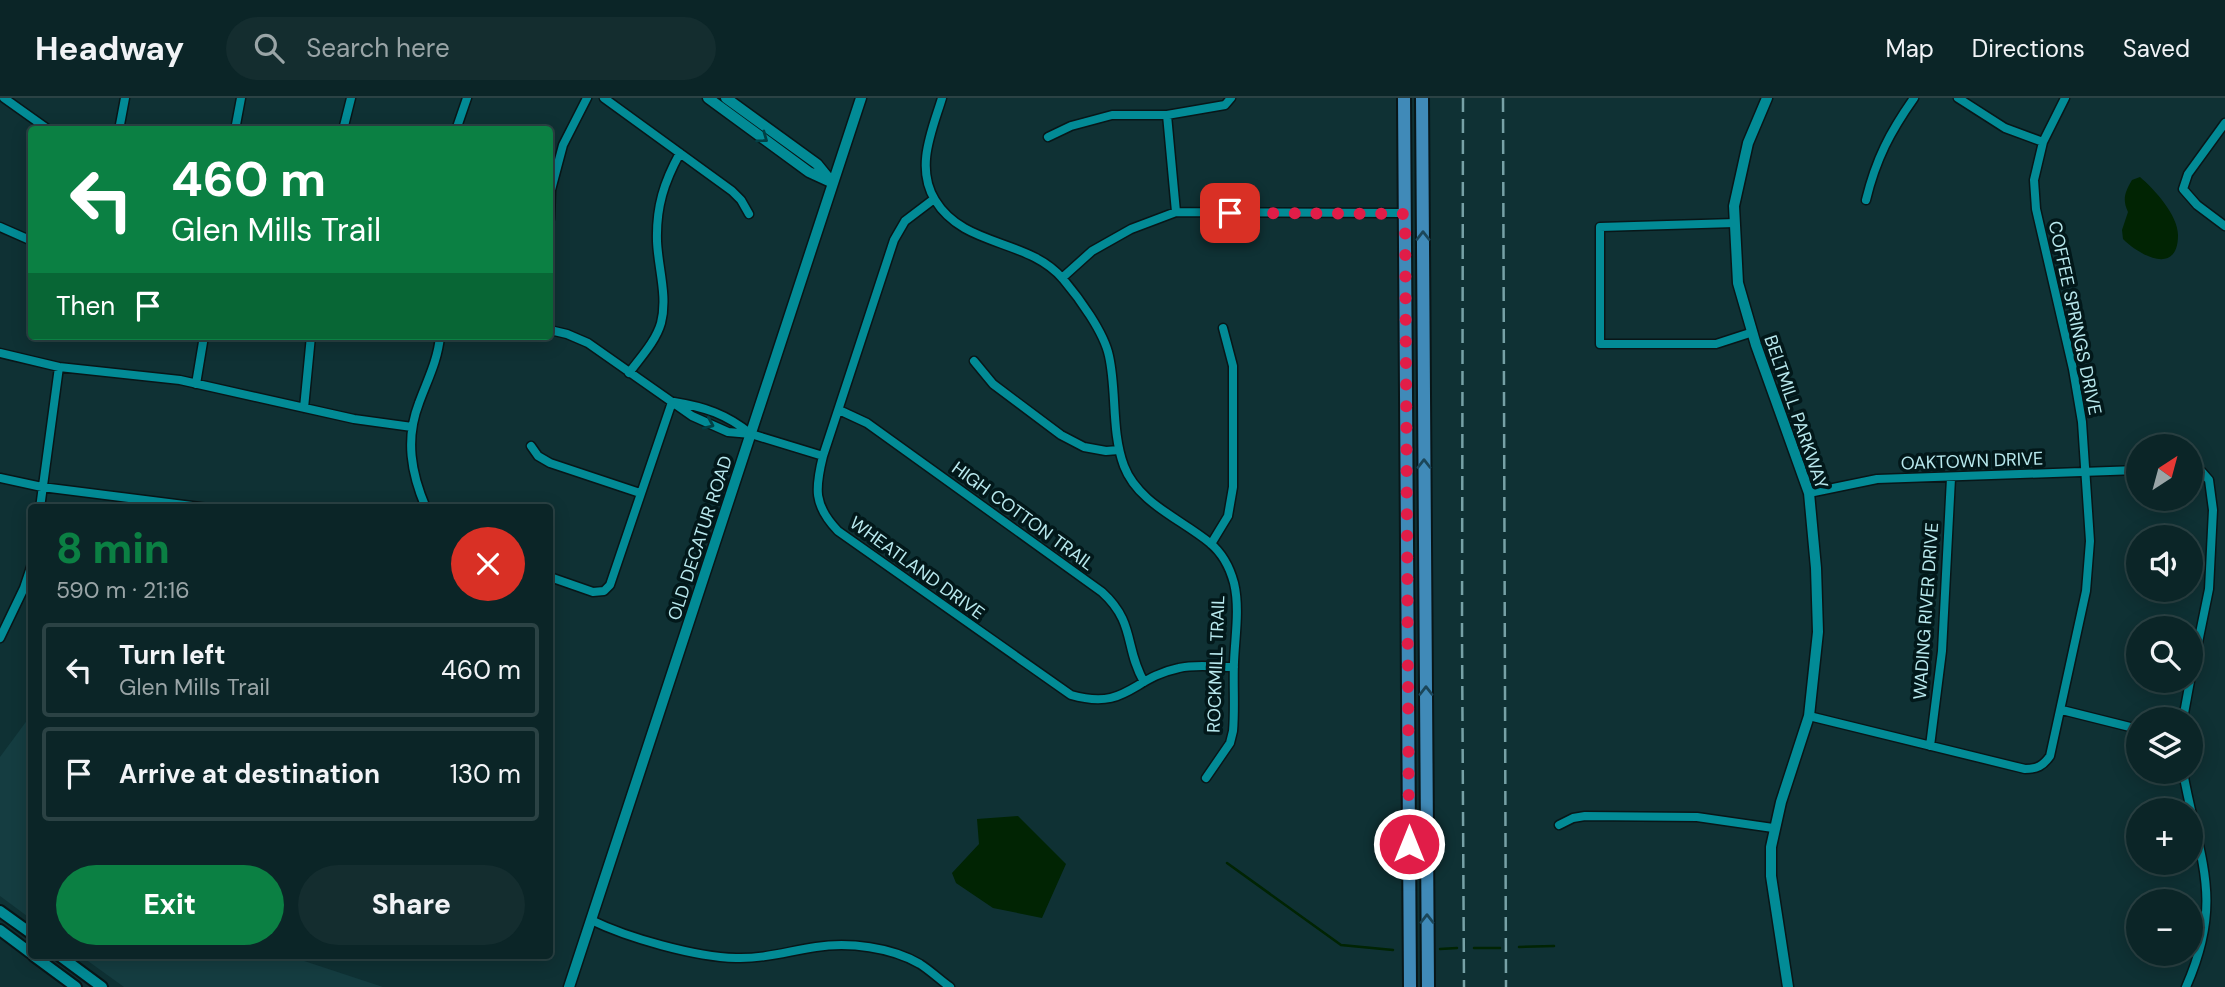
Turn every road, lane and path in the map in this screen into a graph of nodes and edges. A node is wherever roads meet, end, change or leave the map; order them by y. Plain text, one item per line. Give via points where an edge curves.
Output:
1 (4, 98) edge
2 (125, 98) edge
3 (241, 98) edge
4 (351, 98) edge
5 (467, 98) edge
6 (587, 98) edge
7 (604, 98) edge
8 (708, 98) edge
9 (726, 98) edge
10 (860, 98) edge
11 (942, 98) edge
12 (1404, 98) edge
13 (1422, 98) edge
14 (1767, 98) edge
15 (1914, 98) edge
16 (1958, 98) edge
17 (2064, 98) edge
18 (1230, 100) edge
19 (1167, 115) junction
20 (2225, 123) edge
21 (43, 126) edge
22 (120, 126) edge
23 (236, 126) edge
24 (344, 126) edge
25 (457, 126) edge
26 (1048, 137) dead end
27 (2043, 142) junction
28 (681, 153) junction
29 (553, 182) edge
30 (833, 183) junction
31 (934, 199) junction
32 (1866, 200) dead end
33 (1176, 212) junction
34 (748, 214) dead end
35 (1405, 214) junction
36 (1734, 223) junction
37 (2225, 226) edge
38 (0, 227) edge
39 (28, 239) edge
40 (1062, 278) junction
41 (1223, 328) dead end
42 (553, 331) edge
43 (1753, 332) junction
44 (203, 340) edge
45 (312, 340) edge
46 (439, 340) edge
47 (0, 353) edge
48 (974, 361) dead end
49 (59, 367) junction
50 (629, 373) junction
51 (196, 384) junction
52 (672, 402) junction
53 (304, 408) junction
54 (839, 410) junction
55 (412, 427) junction
56 (751, 434) junction
57 (531, 446) dead end
58 (1119, 450) junction
59 (823, 456) junction
60 (2126, 470) edge
61 (2085, 472) junction
62 (2203, 473) edge
63 (0, 478) edge
64 (1951, 478) junction
65 (42, 487) junction
66 (640, 493) junction
67 (1808, 493) junction
68 (40, 504) edge
69 (176, 504) edge
70 (424, 504) edge
71 (1211, 544) junction
72 (28, 574) edge
73 (553, 579) edge
74 (0, 612) edge
75 (12, 616) junction
76 (2203, 616) edge
77 (0, 638) edge
78 (1234, 667) junction
79 (1144, 682) junction
80 (2062, 710) junction
81 (1809, 716) junction
82 (2126, 726) edge
83 (1930, 746) junction
84 (1206, 778) dead end
85 (2185, 784) edge
86 (1559, 825) dead end
87 (1773, 828) junction
88 (2215, 882) dead end
89 (0, 911) edge
90 (591, 920) junction
91 (0, 930) edge
92 (2214, 930) dead end
93 (28, 931) edge
94 (28, 951) edge
95 (38, 959) edge
96 (64, 959) edge
97 (83, 973) junction
98 (73, 986) edge
99 (102, 987) edge
100 (569, 987) edge
101 (950, 987) edge
102 (1410, 987) edge
103 (1427, 987) edge
104 (1788, 987) edge
105 (2186, 987) edge

1 - 21 street
2 - 22 street
3 - 23 street
4 - 24 street
5 - 25 street
6 - 29 street via 563,145
7 - 28 street
8 -> 30 street via 809,172
9 - 30 street via 817,164
10 - 30 street, OLD DECATUR ROAD
11 - 31 street via 926,150 927,180
12 - 35 main road
103 -> 13 main road
14 - 36 street, BELTMILL PARKWAY via 1748,143
15 - 32 street via 1891,131
16 - 27 street via 2005,128
17 - 27 street, COFFEE SPRINGS DRIVE
18 - 19 street
19 - 26 street via 1112,116
19 - 33 street
20 - 37 street via 2188,174 2183,189
27 - 61 street, COFFEE SPRINGS DRIVE via 2034,180 2036,209 2073,369
28 - 34 street via 732,191
28 - 50 street via 665,180 659,207 663,318 659,332
30 - 56 street, OLD DECATUR ROAD
31 - 40 street, ROCKMILL TRAIL via 969,232 1038,257
31 - 54 street, WHEATLAND DRIVE via 905,221 894,240
33 - 35 street
33 - 40 street via 1131,229 1093,251
35 - 102 main road
36 - 43 street, BELTMILL PARKWAY via 1738,283
36 - 43 street via 1600,227 1600,344 1716,344
38 - 39 street
40 - 58 street, ROCKMILL TRAIL via 1108,352
41 - 71 street via 1233,366 1233,487 1228,516
42 - 50 street via 588,344
43 - 67 street, BELTMILL PARKWAY
44 - 51 street
45 - 53 street
46 - 55 street
47 - 49 street
48 - 58 street via 993,384 1061,435 1095,450
49 - 51 street
49 - 65 street
50 - 52 street
51 - 53 street
52 - 56 street via 730,418
52 -> 56 street via 728,432
52 - 66 street
53 - 55 street
54 - 59 street, WHEATLAND DRIVE
54 - 79 street, HIGH COTTON TRAIL via 867,423 1102,592 1121,612
55 - 70 street via 412,469
56 - 59 street
56 - 90 street, OLD DECATUR ROAD
57 - 66 street via 550,463
58 - 71 street, ROCKMILL TRAIL via 1139,491
59 - 79 street, WHEATLAND DRIVE via 818,501 838,531 1058,688 1102,701
60 - 61 street, OAKTOWN DRIVE
61 - 64 street, OAKTOWN DRIVE
61 - 80 street, COFFEE SPRINGS DRIVE via 2090,541 2086,591
62 - 76 street via 2209,480 2213,510
63 - 65 street
64 - 67 street, OAKTOWN DRIVE via 1877,480
64 - 83 street, WADING RIVER DRIVE via 1942,652
65 - 68 street
65 - 69 street
66 - 73 street via 604,592
67 - 81 street, BELTMILL PARKWAY via 1818,632
71 - 78 street, ROCKMILL TRAIL via 1222,555 1234,583
72 - 75 street
74 - 75 street
75 - 77 street
78 - 79 street, WHEATLAND DRIVE via 1181,667
78 - 84 street, ROCKMILL TRAIL via 1233,732
80 - 82 street
80 - 83 street, COFFEE SPRINGS DRIVE via 2050,756 2035,769
81 - 83 street, COFFEE SPRINGS DRIVE
81 - 87 street, BELTMILL PARKWAY
85 - 88 street
86 - 87 street via 1585,816 1697,817
87 - 104 street, BELTMILL PARKWAY via 1771,876
89 - 93 main road
90 - 100 street, OLD DECATUR ROAD
90 - 101 street via 614,931 692,952 736,958 848,944 903,956
91 - 94 main road
92 - 105 street via 2200,967
95 - 98 main road
96 - 97 main road
97 - 98 street
97 - 99 main road

